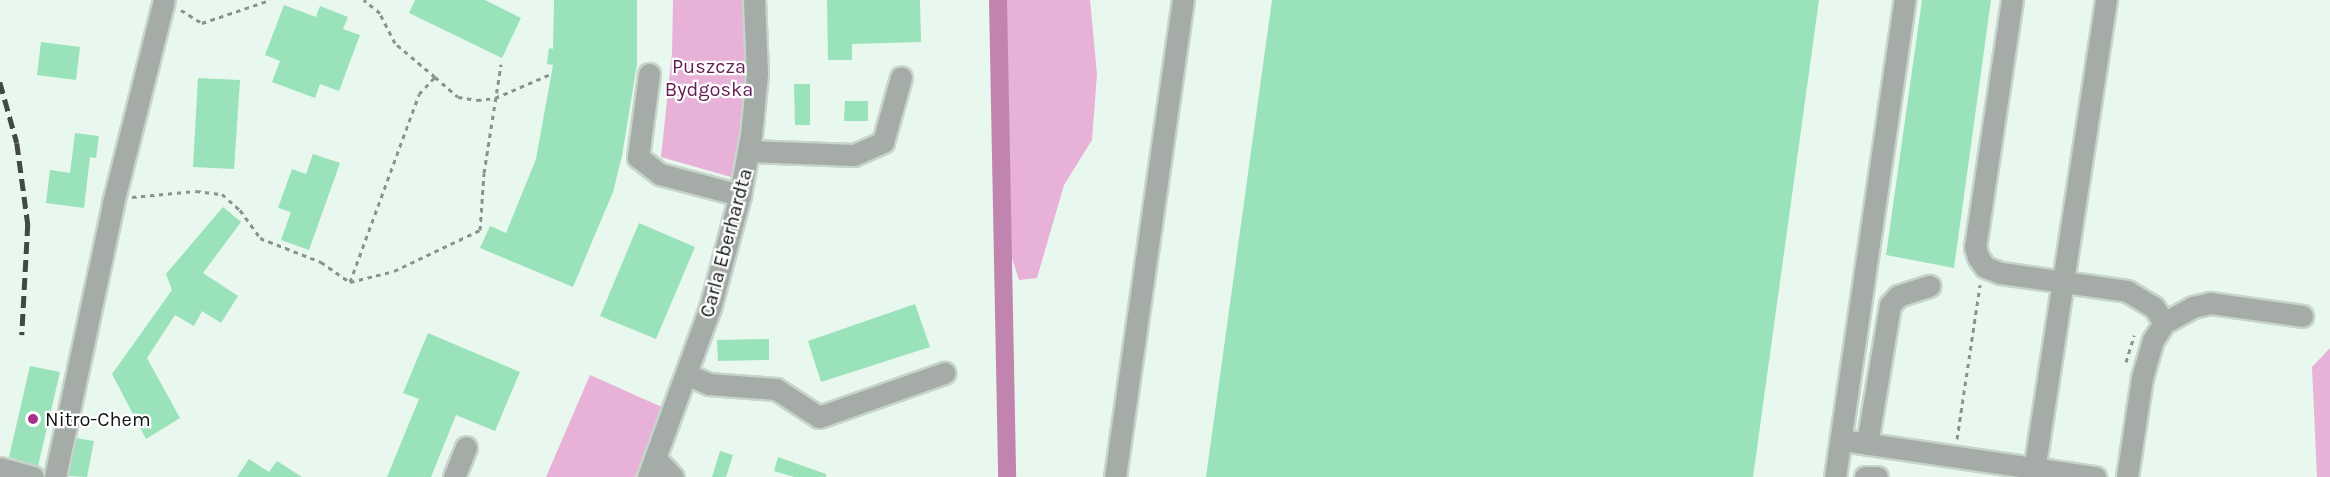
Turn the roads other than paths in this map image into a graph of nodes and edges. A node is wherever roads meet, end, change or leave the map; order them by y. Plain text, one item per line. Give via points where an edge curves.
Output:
1 (164, 0) edge
2 (754, 0) edge
3 (1183, 0) edge
4 (1905, 0) edge
5 (2012, 0) edge
6 (2106, 0) edge
7 (649, 74) dead end
8 (901, 77) dead end
9 (749, 151) junction
10 (740, 195) junction
11 (2063, 284) junction
12 (1929, 286) dead end
13 (2302, 316) dead end
14 (2164, 323) junction
15 (944, 373) dead end
16 (688, 375) junction
17 (1840, 440) junction
18 (1867, 444) junction
19 (466, 447) dead end
20 (0, 468) edge
21 (652, 468) edge
22 (2034, 474) edge
23 (33, 477) edge
24 (55, 477) edge
25 (454, 477) edge
26 (673, 477) edge
27 (1115, 477) edge
28 (1835, 477) edge
29 (1865, 477) edge
30 (1877, 477) edge
31 (2095, 477) edge
32 (2127, 477) edge

1 - 24 street via 115,197
2 - 9 street, Carla Eberhardta via 757,74
3 - 27 street
4 - 17 street
5 - 11 street via 1975,247 1985,267
6 - 11 street
7 - 10 street via 638,157 660,174
8 - 9 street via 883,142 854,155
9 - 10 street, Carla Eberhardta
10 - 16 street, Carla Eberhardta
11 - 14 street via 2127,291 2154,307
11 - 22 street
12 - 18 street via 1898,296 1890,305
13 - 14 street via 2211,303 2193,307
14 - 32 street via 2153,339 2142,378
15 - 16 street via 819,417 776,389 709,384
16 - 21 street, Carla Eberhardta
17 - 18 street
17 - 28 street
18 - 22 street
19 - 25 street
20 - 23 street
21 - 26 street
22 - 31 street
29 - 30 street

